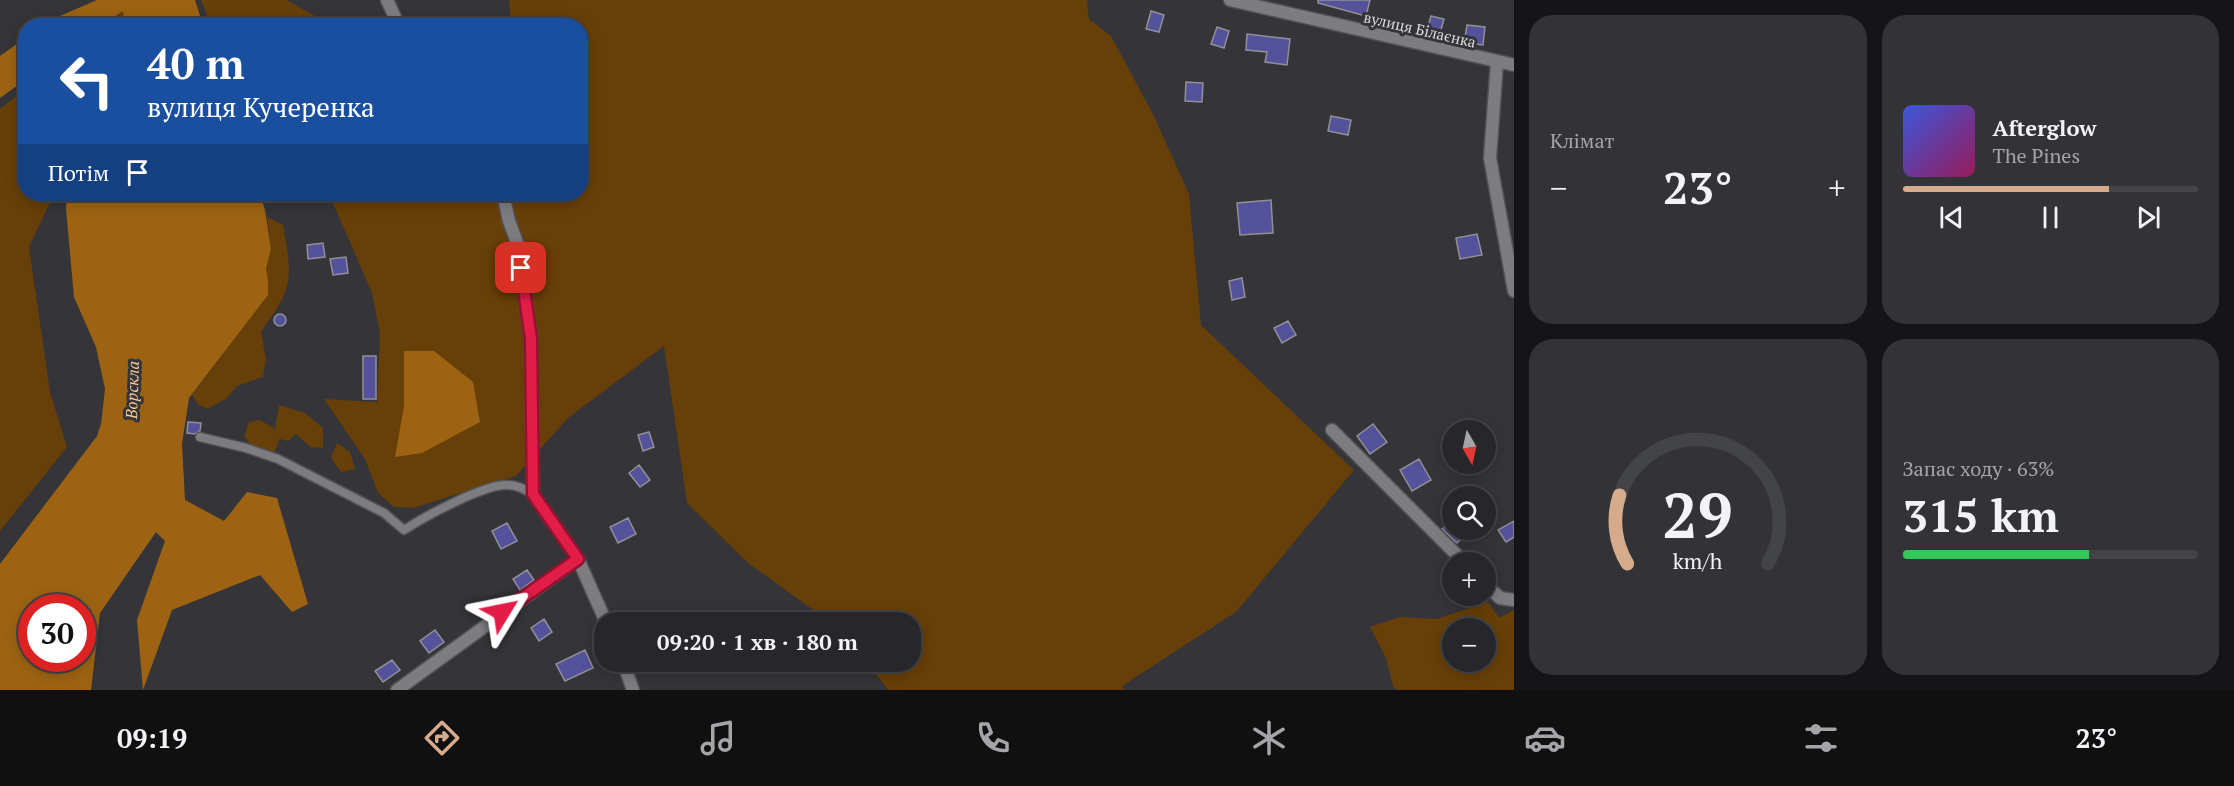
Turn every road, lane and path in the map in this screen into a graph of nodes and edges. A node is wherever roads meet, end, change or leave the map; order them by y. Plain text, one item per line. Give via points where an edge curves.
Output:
1 (387, 0) edge
2 (1230, 0) edge
3 (395, 18) edge
4 (1497, 62) junction
5 (1514, 65) edge
6 (505, 201) edge
7 (1514, 291) edge
8 (1332, 430) dead end
9 (200, 436) dead end
10 (533, 494) junction
11 (1454, 552) edge
12 (578, 559) junction
13 (1496, 594) edge
14 (1514, 600) edge
15 (602, 612) edge
16 (627, 672) edge
17 (397, 690) edge
18 (633, 690) edge

1 - 3 street
2 - 4 street, вулиця Білаєнка
4 - 5 street, вулиця Білаєнка
4 - 7 street via 1491,158
6 - 10 street via 518,244 531,339
8 - 11 street
9 - 10 lane via 278,459 384,513 404,530 426,516 504,484
10 - 12 street
12 - 15 street
12 - 17 street
13 - 14 street
16 - 18 street

